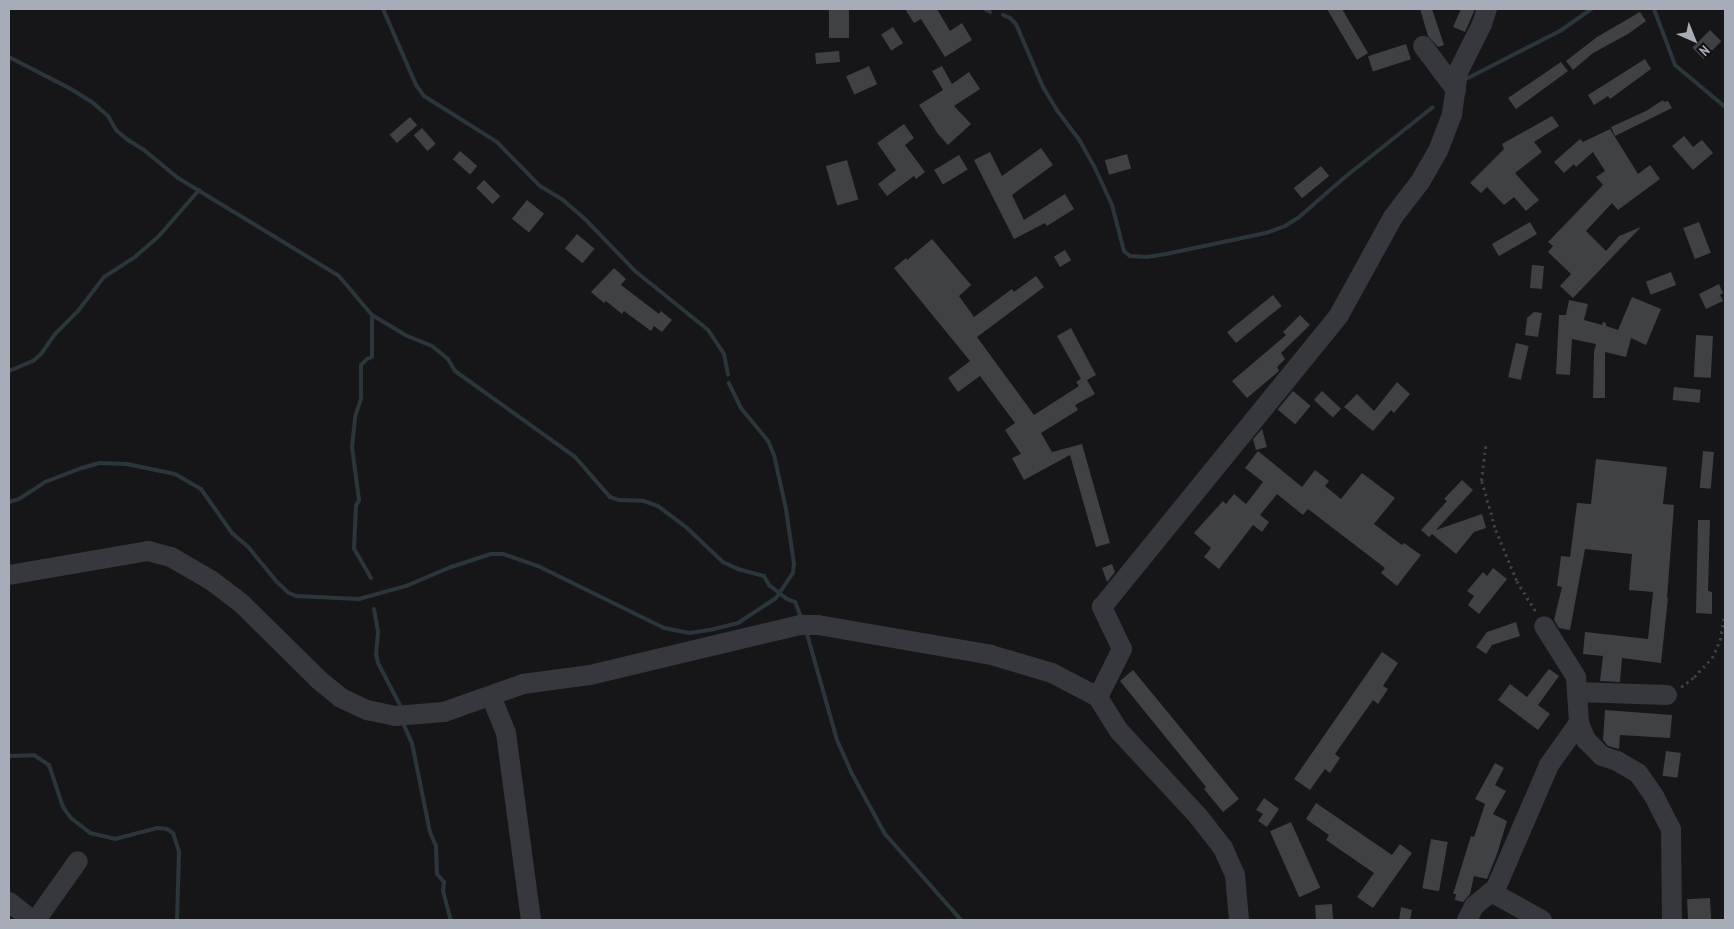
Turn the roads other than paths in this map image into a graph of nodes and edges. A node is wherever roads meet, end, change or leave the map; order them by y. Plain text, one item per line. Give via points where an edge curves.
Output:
1 (1487, 9) edge
2 (1423, 46) dead end
3 (1456, 90) junction
4 (9, 575) edge
5 (1544, 626) road end
6 (1577, 692) junction
7 (491, 696) junction
8 (1667, 696) road end
9 (1098, 697) junction
10 (1579, 723) junction
11 (78, 861) dead end
12 (1491, 892) junction
13 (9, 902) edge
14 (34, 920) edge
15 (531, 920) edge
16 (1239, 920) edge
17 (1467, 920) edge
18 (1542, 920) edge
19 (1672, 920) edge

1 - 3 street via 1458,72
2 - 3 street
3 - 9 street via 1452,114 1438,151 1420,182 1393,217 1339,315 1102,607 1122,649
4 - 7 street via 148,551 171,557 212,581 241,603 319,680 341,698 367,710 395,716 444,712
5 - 6 street via 1576,677
6 - 8 street
6 - 10 street
7 - 9 street via 523,684 590,675 800,625 818,625 992,655 1052,673
7 - 15 street via 506,733
9 - 16 street via 1119,731 1199,817 1223,848 1235,875
10 - 12 street via 1549,765 1496,888
10 - 19 street via 1586,740 1602,756 1638,773 1671,829
11 - 14 street
12 - 17 street via 1474,906
12 - 18 street
13 - 14 street

